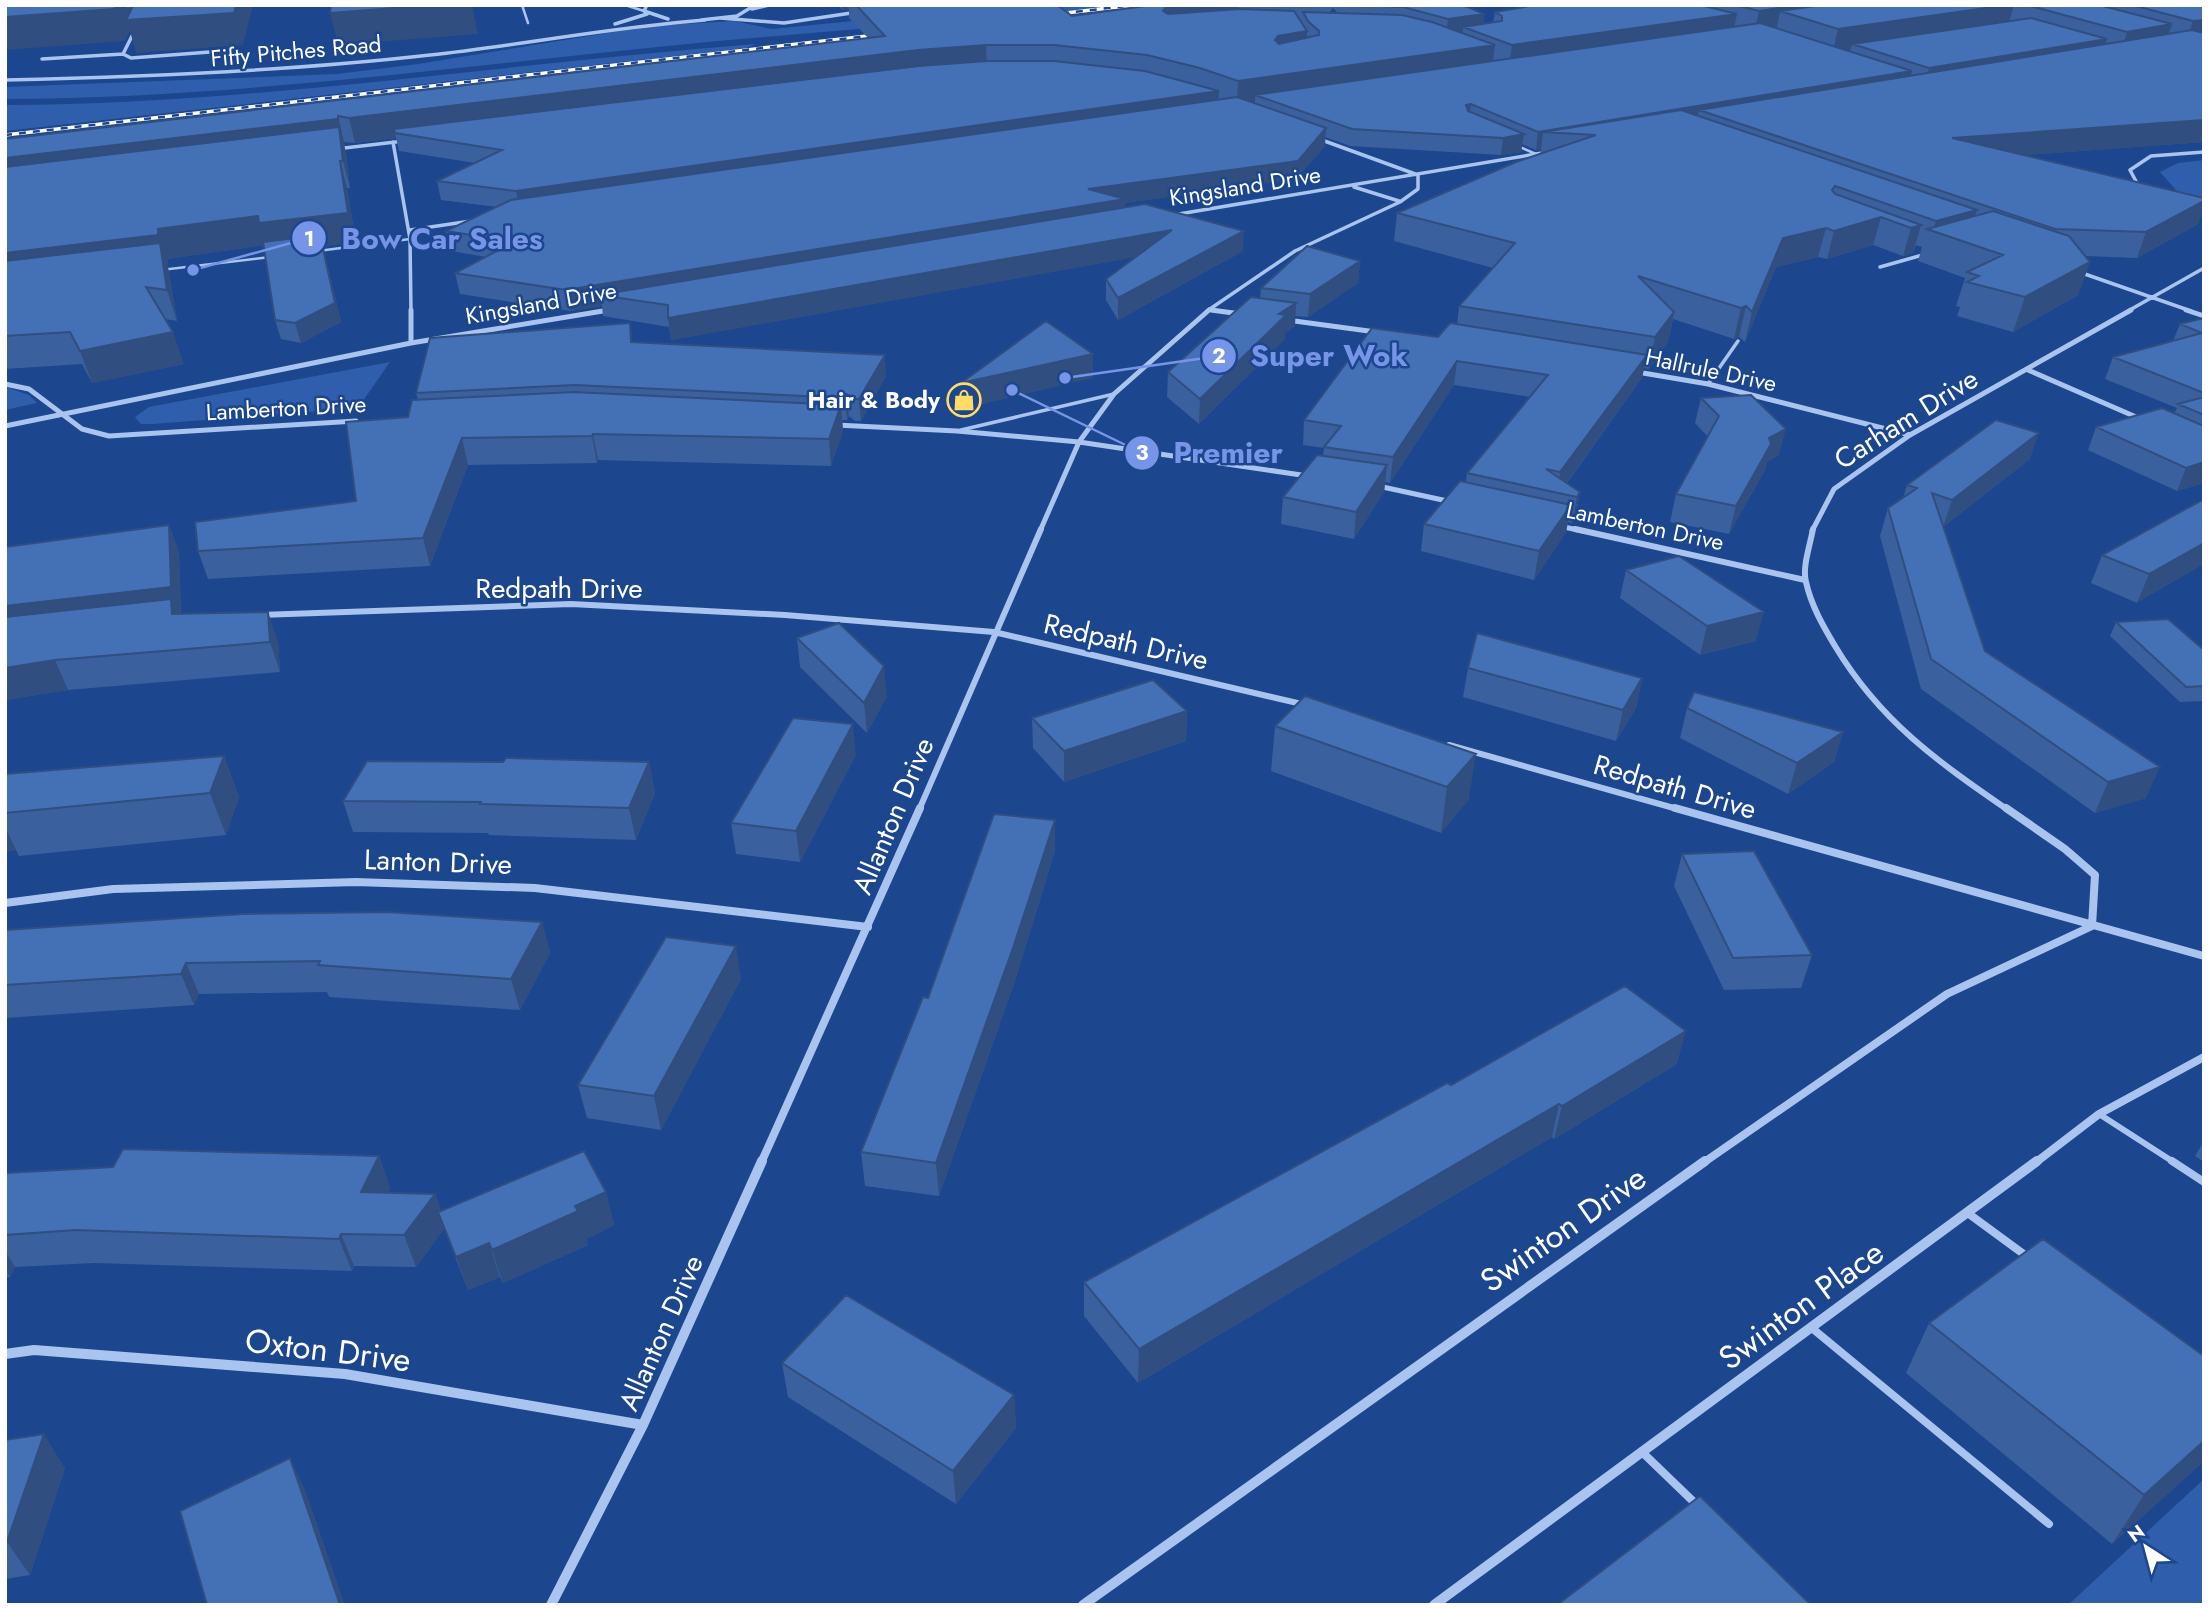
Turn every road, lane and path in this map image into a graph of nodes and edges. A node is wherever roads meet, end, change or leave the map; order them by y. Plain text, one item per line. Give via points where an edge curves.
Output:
1 (522, 5) edge
2 (625, 5) edge
3 (647, 5) edge
4 (769, 5) edge
5 (754, 7) edge
6 (863, 12) edge
7 (645, 13) junction
8 (744, 13) junction
9 (720, 18) junction
10 (705, 20) junction
11 (755, 20) junction
12 (139, 23) edge
13 (528, 23) dead end
14 (587, 31) junction
15 (223, 51) edge
16 (123, 54) junction
17 (42, 60) dead end
18 (5, 80) edge
19 (1315, 138) edge
20 (407, 141) edge
21 (394, 142) junction
22 (1513, 144) edge
23 (325, 151) edge
24 (1549, 152) edge
25 (2204, 152) edge
26 (1536, 154) junction
27 (1418, 175) junction
28 (1351, 186) junction
29 (2148, 193) edge
30 (1400, 202) junction
31 (1171, 216) edge
32 (479, 220) edge
33 (410, 230) junction
34 (410, 239) junction
35 (1916, 249) edge
36 (313, 252) edge
37 (275, 256) edge
38 (1880, 267) dead end
39 (2204, 268) edge
40 (2074, 270) edge
41 (157, 271) edge
42 (2152, 298) junction
43 (617, 308) edge
44 (1210, 309) junction
45 (1250, 315) edge
46 (2204, 316) edge
47 (1277, 318) edge
48 (1383, 333) edge
49 (1738, 341) dead end
50 (411, 343) junction
51 (1627, 370) edge
52 (2028, 370) junction
53 (5, 384) edge
54 (1708, 384) junction
55 (1114, 394) junction
56 (63, 414) junction
57 (365, 421) edge
58 (822, 424) edge
59 (2153, 425) edge
60 (5, 426) edge
61 (957, 431) junction
62 (1910, 435) junction
63 (1079, 442) junction
64 (1319, 477) edge
65 (1372, 485) edge
66 (1466, 505) edge
67 (1548, 523) edge
68 (1805, 580) junction
69 (256, 616) edge
70 (994, 632) junction
71 (1311, 707) edge
72 (1446, 744) edge
73 (5, 903) edge
74 (2092, 926) junction
75 (868, 927) junction
76 (2204, 956) edge
77 (2204, 1056) edge
78 (2099, 1114) junction
79 (2204, 1182) edge
80 (1969, 1214) junction
81 (2036, 1263) edge
82 (1814, 1329) junction
83 (5, 1353) edge
84 (643, 1425) junction
85 (1642, 1452) junction
86 (1701, 1509) edge
87 (2049, 1524) dead end
88 (1440, 1603) edge
89 (551, 1605) edge
90 (1083, 1605) edge

1 - 13 lane
2 - 7 lane
3 - 7 street
4 - 5 street
5 - 8 street
6 - 11 street via 790,23
7 - 10 street via 674,20
7 - 14 street, Fifty Pitches Road
8 - 9 street
8 - 11 street
9 - 10 street
9 - 11 street
10 - 14 street, Fifty Pitches Road
12 - 16 street
14 - 18 street, Fifty Pitches Road via 430,55 316,66
15 - 16 street via 131,58
16 - 17 street
19 - 27 street
20 - 21 street
21 - 23 street
21 - 33 street
22 - 26 lane
24 - 26 street, Kingsland Drive
25 - 29 street via 2151,156 2130,170 2138,186
26 - 27 street, Kingsland Drive
27 - 28 street, Kingsland Drive
27 - 30 street via 1418,189
28 - 30 street
28 - 31 street, Kingsland Drive
30 - 44 street, Allanton Drive via 1295,251
32 - 33 street
33 - 34 street
34 - 36 lane
34 - 50 street
35 - 38 street via 1929,254
37 - 41 lane
39 - 42 street, Carham Drive
40 - 42 street
42 - 46 street
42 - 52 street, Carham Drive
43 - 50 street, Kingsland Drive
44 - 45 street
44 - 55 street, Allanton Drive
47 - 48 street
49 - 54 lane
50 - 56 street, Kingsland Drive
51 - 54 street, Hallrule Drive
52 - 59 street
52 - 62 street, Carham Drive
53 - 56 street, Lamberton Drive via 41,395
54 - 62 street, Hallrule Drive
55 - 61 lane
55 - 63 street, Allanton Drive
56 - 57 street, Lamberton Drive via 82,430 109,436
56 - 60 street, Kingsland Drive
58 - 61 street
61 - 63 street
62 - 68 street, Carham Drive via 1834,489 1813,527
63 - 64 street
63 - 70 street, Allanton Drive
65 - 66 street
67 - 68 street, Lamberton Drive
68 - 74 street, Carham Drive via 1821,622 1853,676 1892,722 1947,768 2095,875
69 - 70 street, Redpath Drive via 571,604
70 - 71 street, Redpath Drive
70 - 75 street, Allanton Drive
72 - 74 street, Redpath Drive
73 - 75 street, Lanton Drive via 113,889 356,882 535,888
74 - 76 street, Redpath Drive
74 - 90 street, Swinton Drive via 1947,994 1606,1230
75 - 84 street, Allanton Drive
77 - 78 street, Swinton Place
78 - 79 lane
78 - 80 street, Swinton Place
80 - 81 lane
80 - 82 street, Swinton Place
82 - 85 street, Swinton Place
82 - 87 lane
83 - 84 street, Oxton Drive via 34,1350 345,1374
84 - 89 street, Allanton Drive
85 - 86 lane
85 - 88 street, Swinton Place

